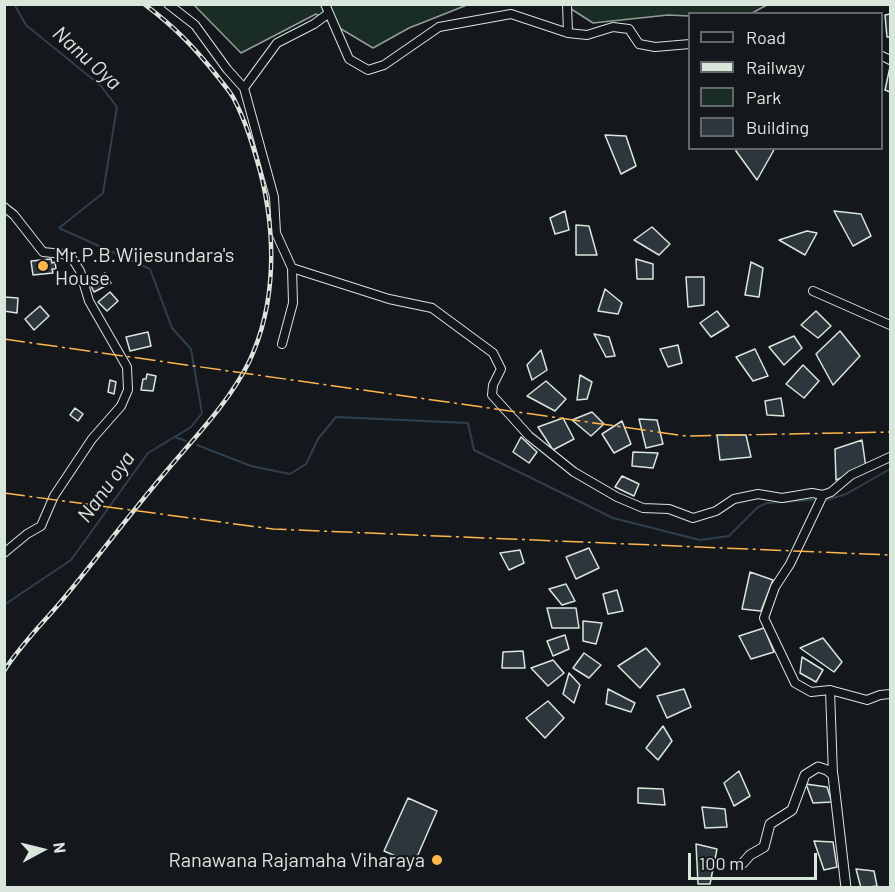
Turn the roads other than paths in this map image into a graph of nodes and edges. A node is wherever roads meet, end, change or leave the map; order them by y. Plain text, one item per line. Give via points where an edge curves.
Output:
1 (168, 4) edge
2 (325, 4) edge
3 (567, 4) edge
4 (329, 13) junction
5 (568, 33) junction
6 (688, 44) edge
7 (244, 88) junction
8 (4, 207) edge
9 (292, 268) junction
10 (813, 291) dead end
11 (891, 325) edge
12 (282, 344) dead end
13 (891, 457) edge
14 (823, 495) junction
15 (4, 553) edge
16 (830, 690) junction
17 (891, 694) edge
18 (833, 775) junction
19 (743, 863) dead end
20 (846, 888) edge

1 - 7 street via 195,25
2 - 4 street
3 - 5 street
4 - 5 street via 349,59 368,70 384,65 439,27 511,14
4 - 7 street via 277,43
5 - 6 street via 587,35 613,27 629,29 639,44 655,48
7 - 9 street via 274,197 276,233
8 - 15 street via 43,252 72,258 80,270 89,301 127,367 128,390 122,406 92,439 54,496 41,526
9 - 12 street via 293,303
9 - 14 street via 389,299 432,308 493,353 501,369 492,395 529,436 574,471 643,508 669,509 693,518 716,511 734,499 758,494 782,498
10 - 11 street
13 - 14 street via 851,475
14 - 16 street via 764,618 795,683 811,692
16 - 17 street via 867,700
16 - 18 street
18 - 19 street via 818,767 805,775 792,810 770,824 764,847
18 - 20 street

